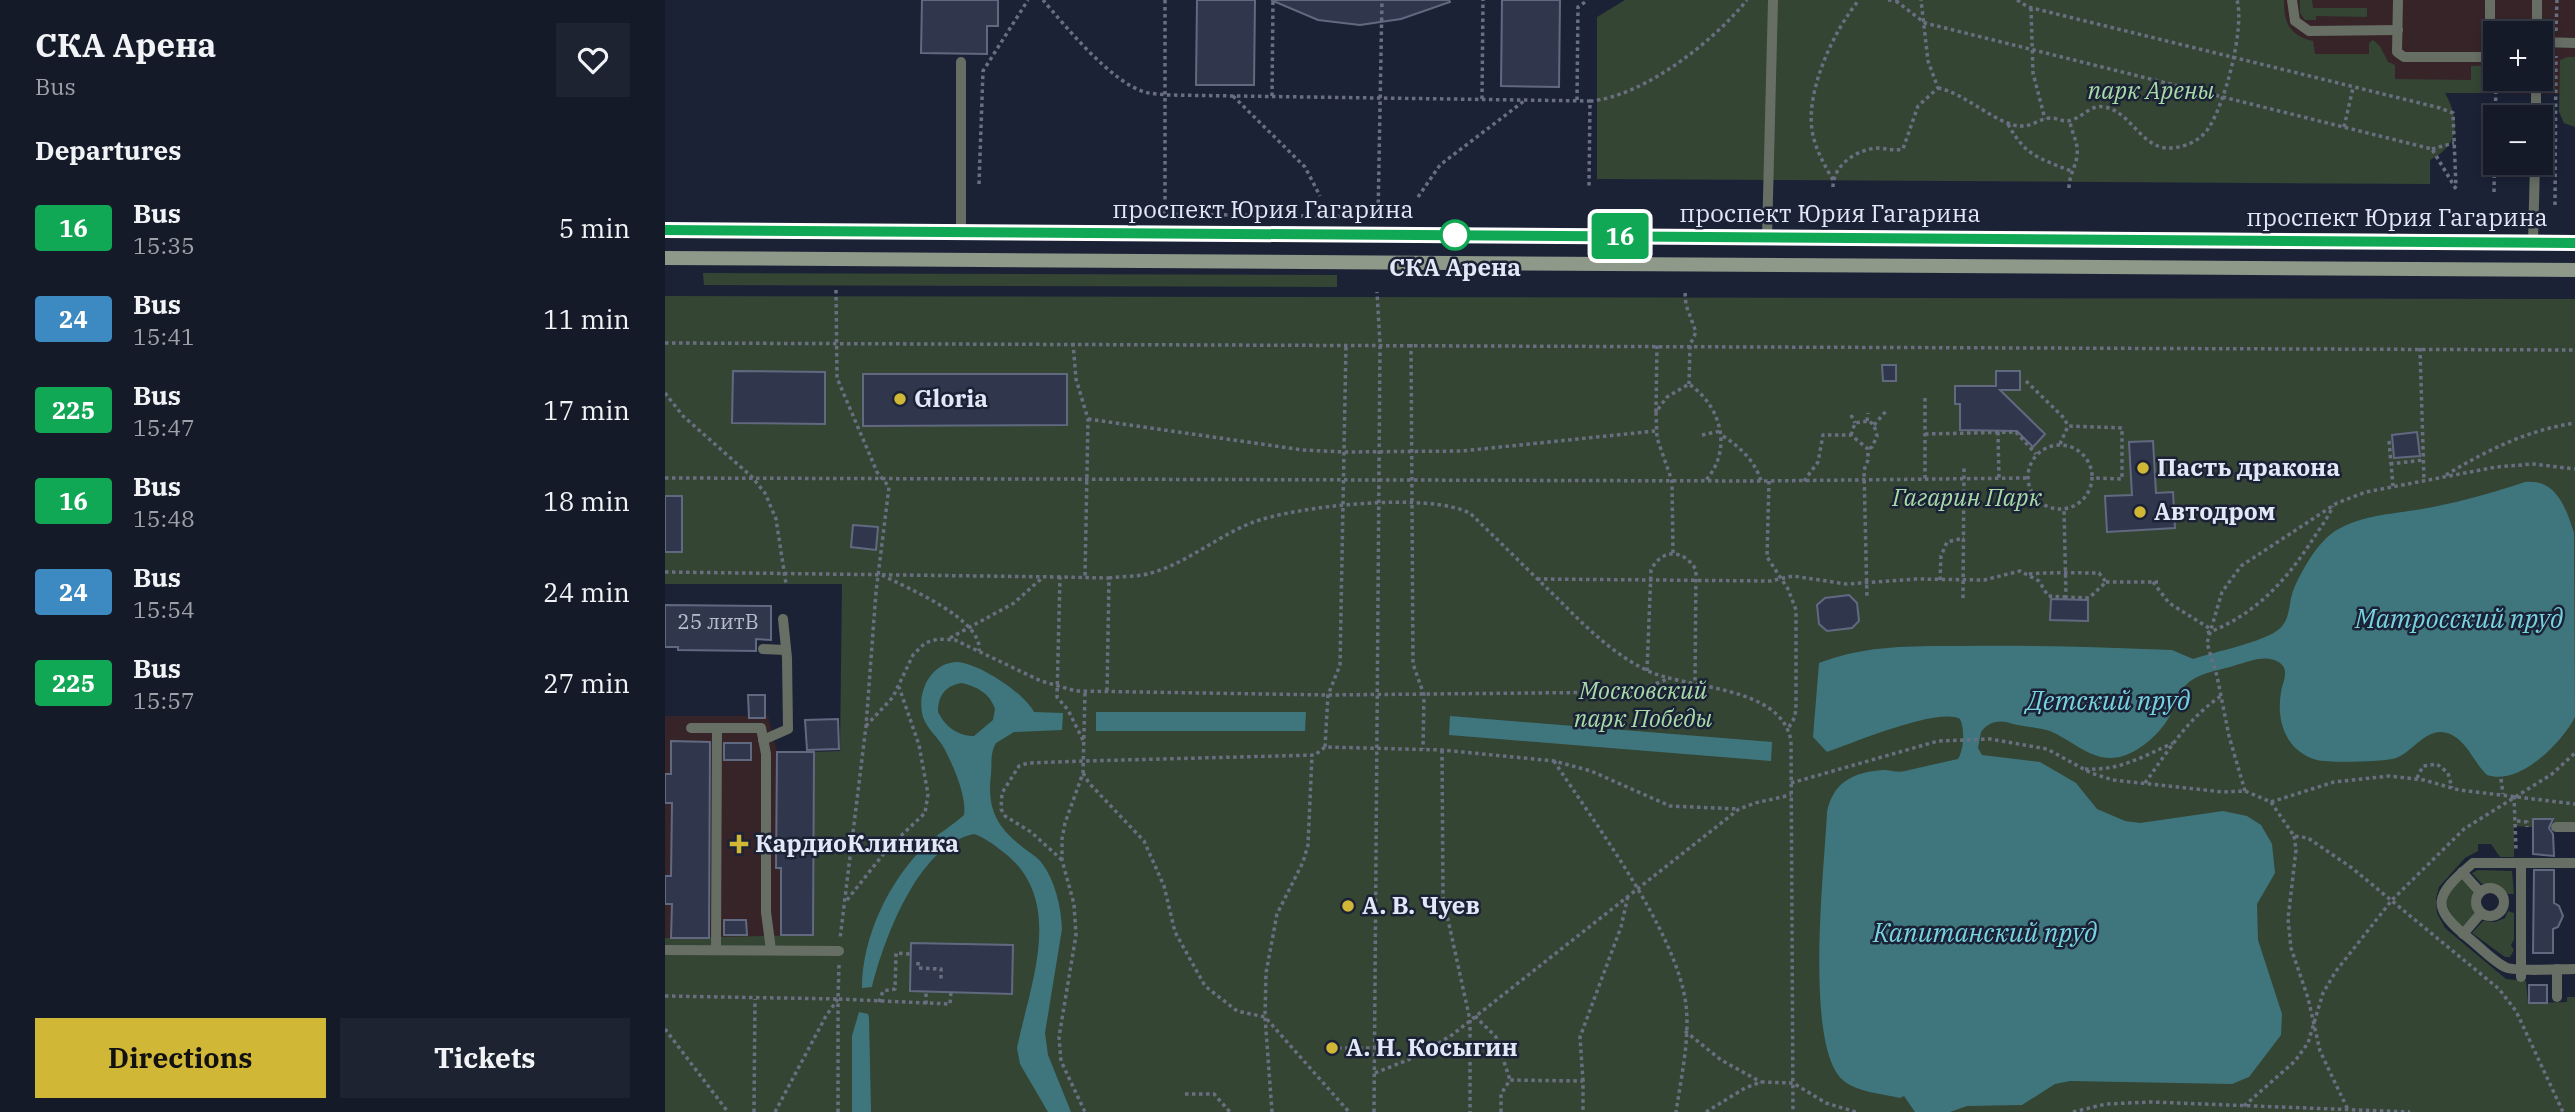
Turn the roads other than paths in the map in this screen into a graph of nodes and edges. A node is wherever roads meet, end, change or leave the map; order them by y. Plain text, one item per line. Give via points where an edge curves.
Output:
1 (1773, 0) edge
2 (2292, 0) edge
3 (2398, 0) edge
4 (2490, 0) edge
5 (2537, 0) edge
6 (2491, 21) edge
7 (2537, 21) edge
8 (2397, 30) junction
9 (2553, 43) edge
10 (2575, 43) edge
11 (2483, 57) edge
12 (961, 62) dead end
13 (2535, 175) edge
14 (665, 230) edge
15 (961, 231) junction
16 (1767, 237) junction
17 (2533, 242) junction
18 (2575, 243) edge
19 (665, 258) edge
20 (2575, 270) edge
21 (783, 619) dead end
22 (763, 649) dead end
23 (786, 650) junction
24 (691, 728) dead end
25 (717, 728) junction
26 (764, 740) junction
27 (2556, 827) dead end
28 (2575, 827) edge
29 (2518, 861) junction
30 (2575, 863) edge
31 (2462, 872) junction
32 (2480, 892) junction
33 (2505, 903) junction
34 (2521, 903) junction
35 (2481, 913) junction
36 (2463, 934) junction
37 (665, 950) edge
38 (716, 950) junction
39 (771, 950) junction
40 (839, 951) road end
41 (2557, 969) junction
42 (2575, 969) edge
43 (2521, 973) junction
44 (2557, 997) dead end

1 - 16 lane
2 - 8 lane via 2295,21 2309,31
3 - 8 lane
4 - 6 lane
5 - 7 lane
8 - 11 lane via 2397,52 2404,57
9 - 10 lane
12 - 15 lane
13 - 17 lane
14 - 15 main road, проспект Юрия Гагарина
15 - 16 main road, проспект Юрия Гагарина
16 - 17 main road, проспект Юрия Гагарина
17 - 18 main road, проспект Юрия Гагарина
19 - 20 main road, проспект Юрия Гагарина
21 - 23 lane
22 - 23 lane
23 - 26 lane via 788,729
24 - 25 lane
25 - 26 lane via 761,728
25 - 38 lane
26 - 39 lane via 766,912
27 - 28 lane
29 - 30 lane
29 - 31 lane via 2473,863
29 - 34 lane
31 - 32 lane
31 - 36 lane via 2446,888 2442,902 2448,921
32 - 33 lane via 2497,890
32 - 35 lane via 2476,903
33 - 34 lane
33 - 35 lane via 2497,915
34 - 43 lane
35 - 36 lane
36 - 43 lane via 2505,967
37 - 38 lane
38 - 39 lane
39 - 40 lane
41 - 42 lane
41 - 43 lane
41 - 44 lane

